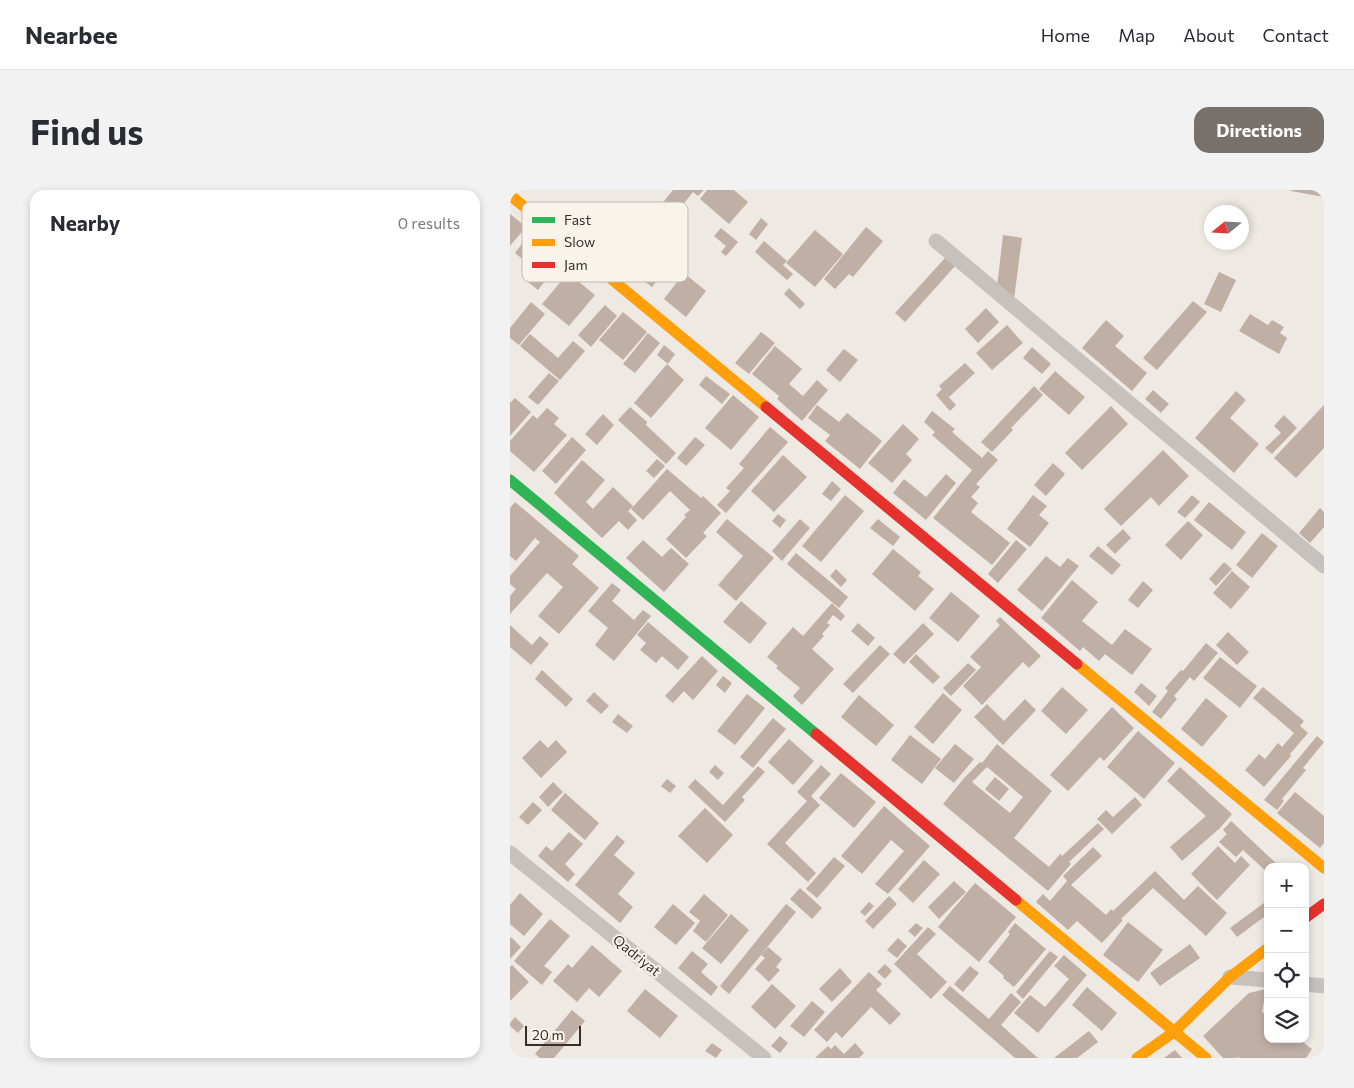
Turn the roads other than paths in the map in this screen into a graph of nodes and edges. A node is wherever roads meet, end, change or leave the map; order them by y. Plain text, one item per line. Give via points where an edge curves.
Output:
1 (510, 194) edge
2 (522, 204) edge
3 (936, 241) dead end
4 (616, 282) edge
5 (510, 480) edge
6 (1324, 566) edge
7 (510, 852) edge
8 (1324, 868) edge
9 (1324, 904) edge
10 (1309, 915) edge
11 (1264, 951) edge
12 (1230, 977) junction
13 (1264, 980) edge
14 (1309, 984) edge
15 (1324, 986) edge
16 (1174, 1032) junction
17 (764, 1058) edge
18 (1137, 1058) edge
19 (1206, 1058) edge

1 - 2 street
3 - 6 street
4 - 8 street
5 - 16 street
7 - 17 street, Qadriyat
9 - 10 street
11 - 12 street
12 - 13 street
12 - 16 street
14 - 15 street
16 - 18 street
16 - 19 street

